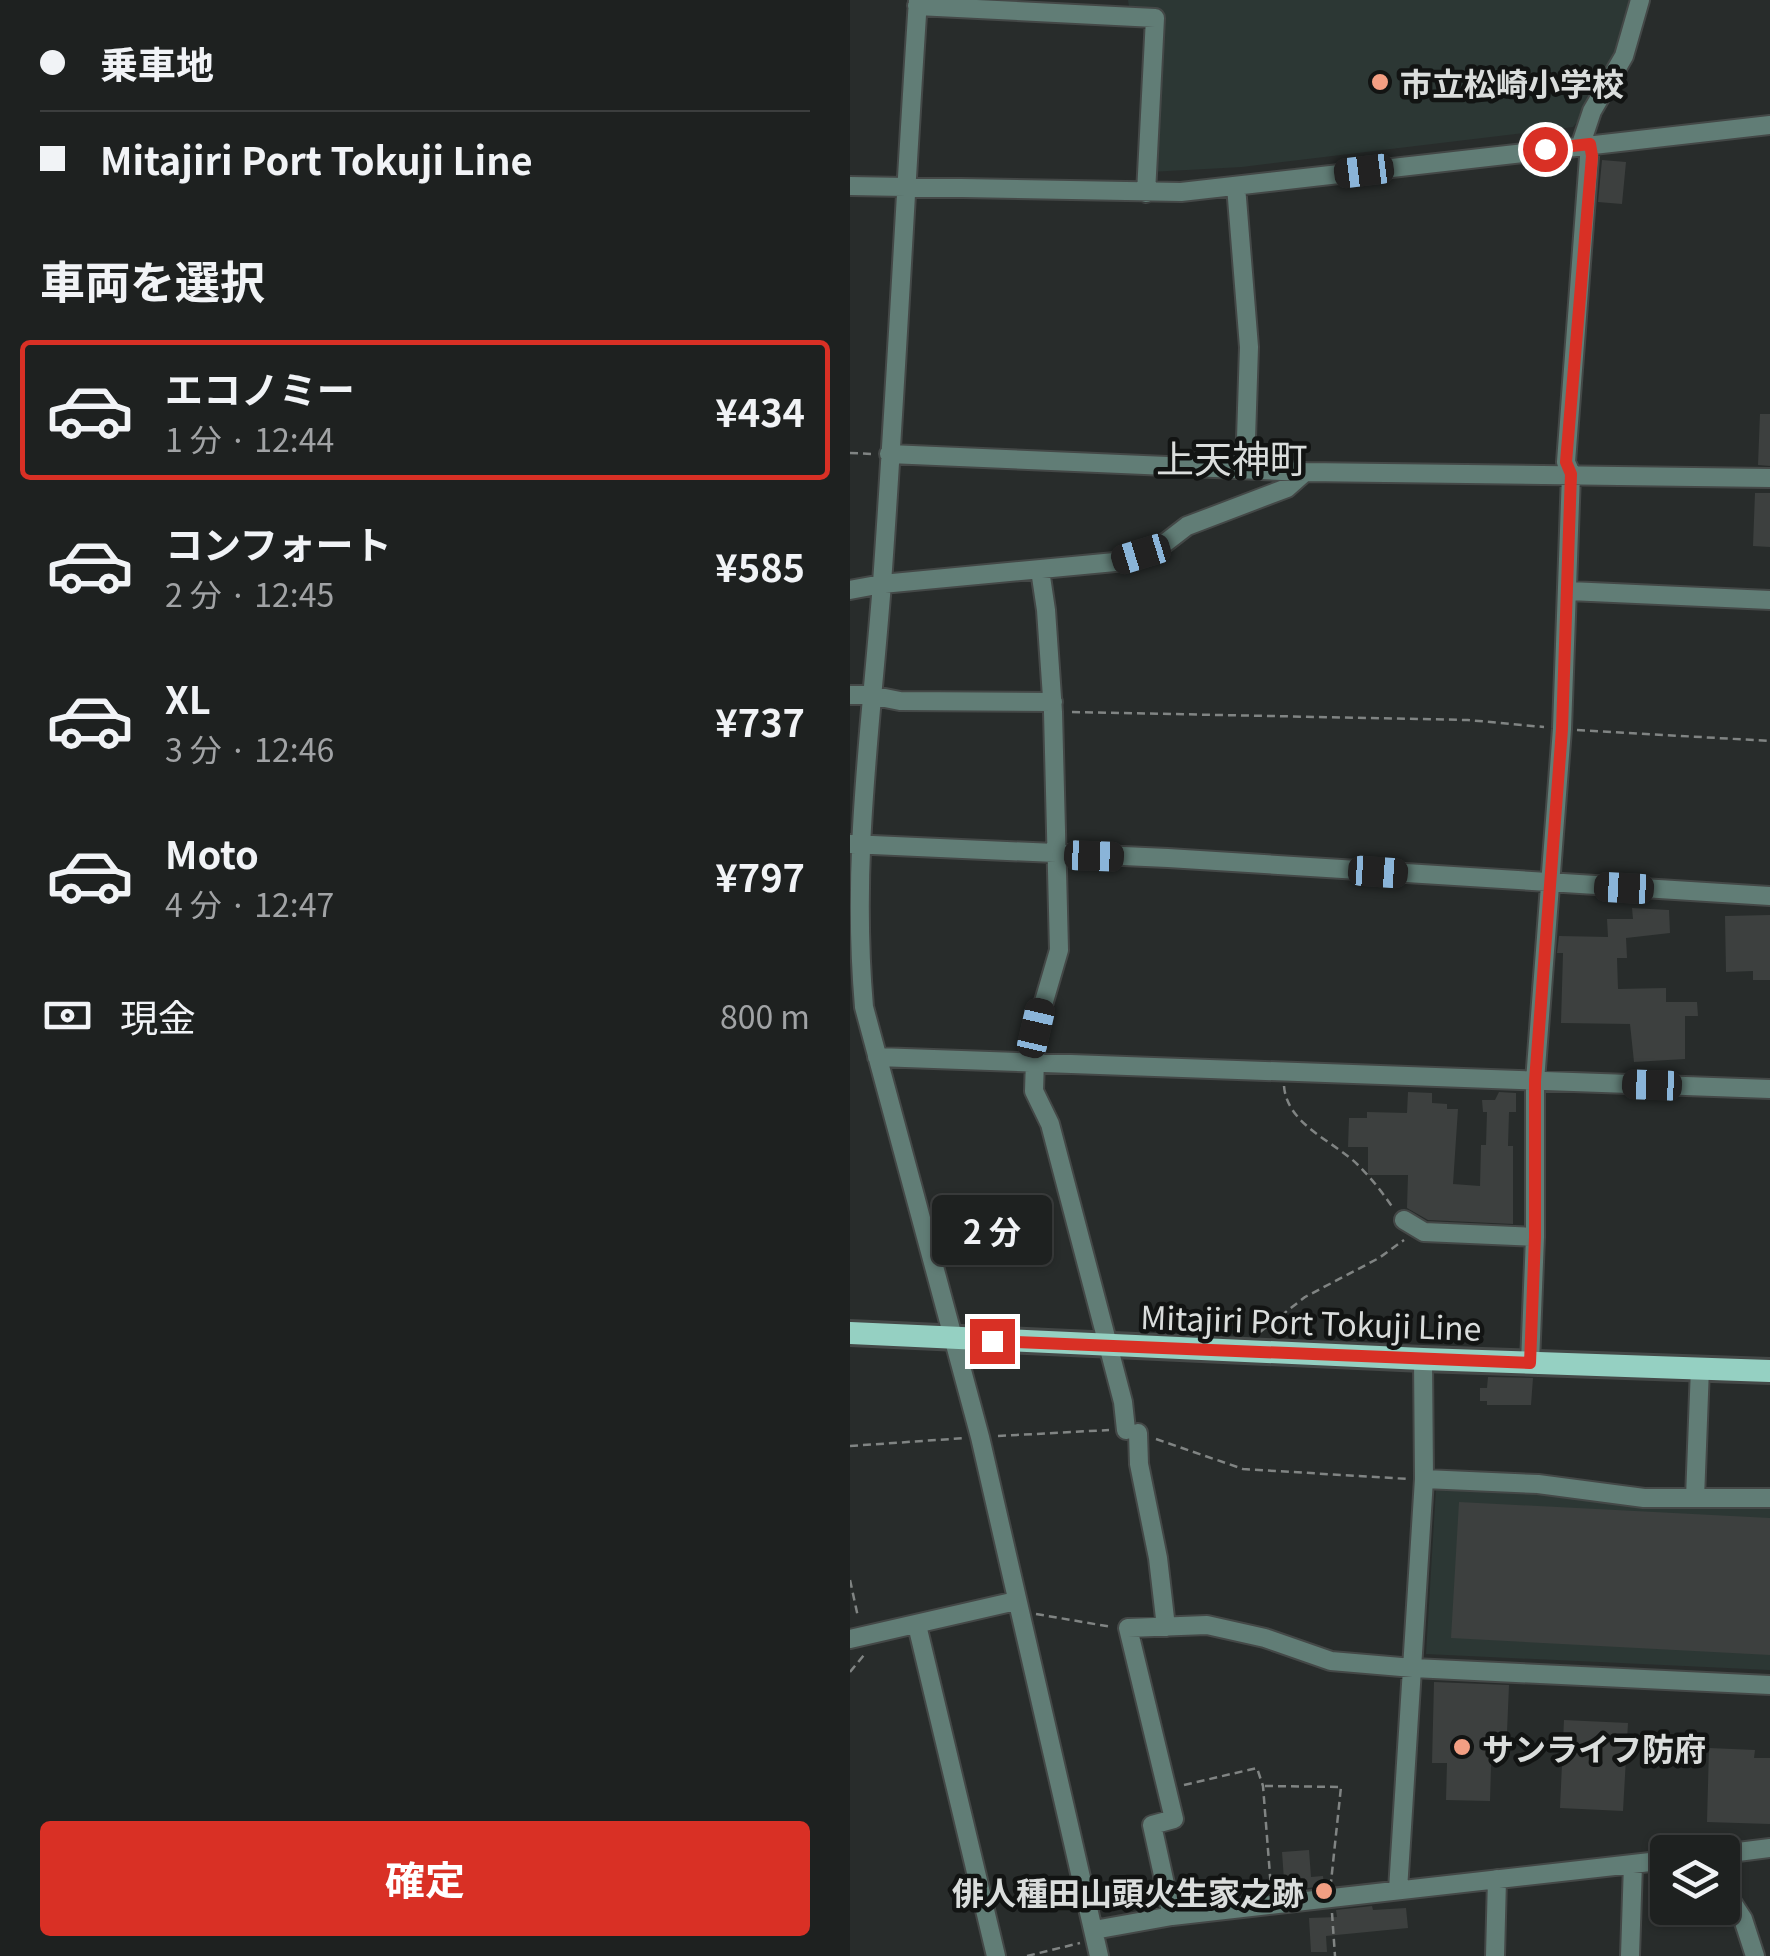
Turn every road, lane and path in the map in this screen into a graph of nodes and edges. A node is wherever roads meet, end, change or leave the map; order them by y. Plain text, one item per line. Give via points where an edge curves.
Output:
1 (1640, 0) edge
2 (917, 3) edge
3 (1125, 8) edge
4 (1770, 125) edge
5 (1586, 144) junction
6 (850, 186) edge
7 (905, 186) junction
8 (1236, 186) junction
9 (1146, 193) junction
10 (850, 453) edge
11 (888, 454) junction
12 (1245, 469) junction
13 (1305, 472) junction
14 (1571, 474) junction
15 (1770, 478) edge
16 (1040, 570) junction
17 (882, 584) junction
18 (850, 590) edge
19 (1569, 590) junction
20 (1770, 600) edge
21 (850, 695) edge
22 (870, 695) junction
23 (1053, 707) junction
24 (1562, 729) junction
25 (1770, 741) edge
26 (854, 844) edge
27 (1058, 856) junction
28 (1551, 884) junction
29 (1770, 896) edge
30 (877, 1057) junction
31 (1036, 1062) junction
32 (1535, 1081) junction
33 (1770, 1089) edge
34 (1290, 1105) dead end
35 (1410, 1224) junction
36 (1535, 1237) junction
37 (850, 1333) edge
38 (954, 1340) junction
39 (1108, 1345) junction
40 (1234, 1351) junction
41 (1424, 1360) junction
42 (1530, 1363) junction
43 (1700, 1368) junction
44 (1770, 1371) edge
45 (1132, 1432) junction
46 (980, 1437) junction
47 (850, 1446) edge
48 (1424, 1480) junction
49 (1695, 1498) junction
50 (1770, 1498) edge
51 (850, 1580) edge
52 (1018, 1608) junction
53 (917, 1624) junction
54 (1166, 1627) junction
55 (1128, 1628) junction
56 (861, 1637) edge
57 (1413, 1668) junction
58 (850, 1672) edge
59 (1770, 1685) edge
60 (1263, 1786) junction
61 (1166, 1788) junction
62 (1770, 1848) edge
63 (1740, 1852) edge
64 (1650, 1862) edge
65 (1633, 1864) junction
66 (1497, 1878) junction
67 (1398, 1890) junction
68 (1330, 1898) junction
69 (1272, 1904) junction
70 (1740, 1914) edge
71 (1172, 1916) junction
72 (1096, 1942) edge
73 (996, 1956) edge
74 (1027, 1956) edge
75 (1335, 1956) edge
76 (1496, 1956) edge
77 (1630, 1956) edge
78 (1755, 1956) edge

1 - 5 street via 1620,65 1592,111
2 - 3 street
2 - 7 street
3 - 9 street via 1156,18
4 - 5 street
5 - 8 street
5 - 14 street via 1566,462
6 - 7 street
7 - 9 street
7 - 11 street
8 - 9 street
8 - 12 street via 1249,347
10 - 11 path
11 - 12 street
11 - 17 street
12 - 13 street
13 - 14 street
13 - 16 street via 1286,488 1187,526 1141,554
14 - 15 street
14 - 19 street
16 - 17 street
16 - 23 street
17 - 18 street
17 - 22 street
19 - 20 street
19 - 24 street
21 - 22 street
22 - 23 street
22 - 26 street
23 - 24 path
23 - 27 street
24 - 25 path
24 - 28 street
26 - 27 street
26 - 30 street via 862,990
27 - 28 street
27 - 31 street via 1059,950 1036,1028
28 - 29 street
28 - 32 street
30 - 31 street
30 - 38 street
31 - 32 street
31 - 39 street via 1034,1091 1050,1124
32 - 33 street
32 - 36 street
34 - 35 path via 1356,1163
35 - 36 street via 1441,1234
35 - 40 path via 1379,1258 1306,1298
36 - 42 street
37 - 38 main road, Mitajiri Port Tokuji Line
38 - 39 main road, Mitajiri Port Tokuji Line
38 - 46 street
39 - 40 main road, Mitajiri Port Tokuji Line
39 - 45 street
40 - 41 main road, Mitajiri Port Tokuji Line
41 - 42 main road, Mitajiri Port Tokuji Line
41 - 48 street
42 - 43 main road, Mitajiri Port Tokuji Line
43 - 44 main road, Mitajiri Port Tokuji Line
43 - 49 street
45 - 46 path
45 - 48 path via 1244,1469
45 - 54 street
46 - 47 path
46 - 52 street
48 - 49 street
48 - 57 street
49 - 50 street
51 - 56 path
52 - 53 street
52 - 55 path
52 - 72 street
53 - 56 street
53 - 73 street
54 - 55 street
54 - 57 street via 1207,1625 1331,1661
55 - 61 street
56 - 58 path via 868,1650
57 - 59 street
57 - 67 street
60 - 61 path via 1257,1768
60 - 68 path via 1340,1786
60 - 69 path
61 - 71 street via 1174,1819 1152,1825
62 - 63 street
64 - 65 street
65 - 66 street
65 - 77 street
66 - 67 street
66 - 76 street
67 - 68 street
68 - 69 street
68 - 75 path
69 - 71 street
70 - 78 street
71 - 72 street
72 - 74 path

